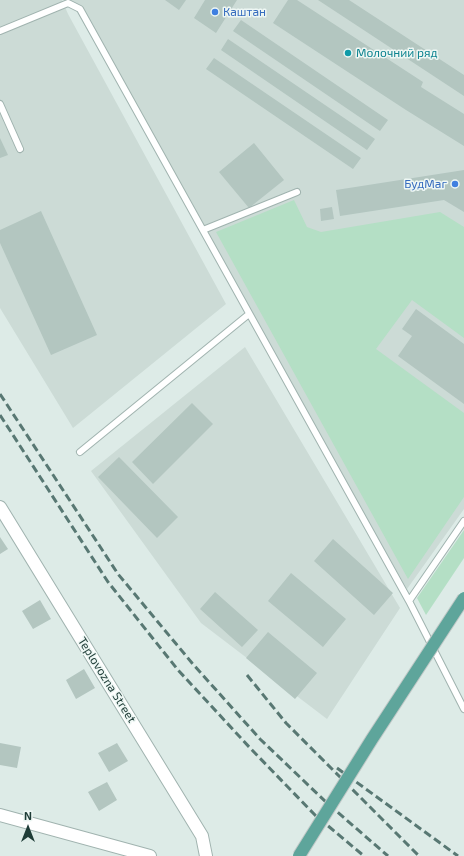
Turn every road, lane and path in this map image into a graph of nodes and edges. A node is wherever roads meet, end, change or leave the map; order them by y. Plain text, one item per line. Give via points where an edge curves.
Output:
1 (0, 31) edge
2 (0, 104) edge
3 (20, 149) dead end
4 (297, 192) dead end
5 (203, 230) junction
6 (249, 314) junction
7 (80, 452) dead end
8 (0, 507) edge
9 (464, 521) edge
10 (464, 598) edge
11 (409, 601) junction
12 (464, 709) edge
13 (0, 815) edge
14 (150, 856) edge
15 (206, 856) edge
16 (299, 856) edge

1 - 5 lane via 68,3 80,9
2 - 3 lane
4 - 5 lane
5 - 6 lane
6 - 7 lane
6 - 11 lane
8 - 15 street, Teplovozna Street via 202,836
9 - 11 lane
10 - 16 main road, bridge
11 - 12 lane
13 - 14 street

